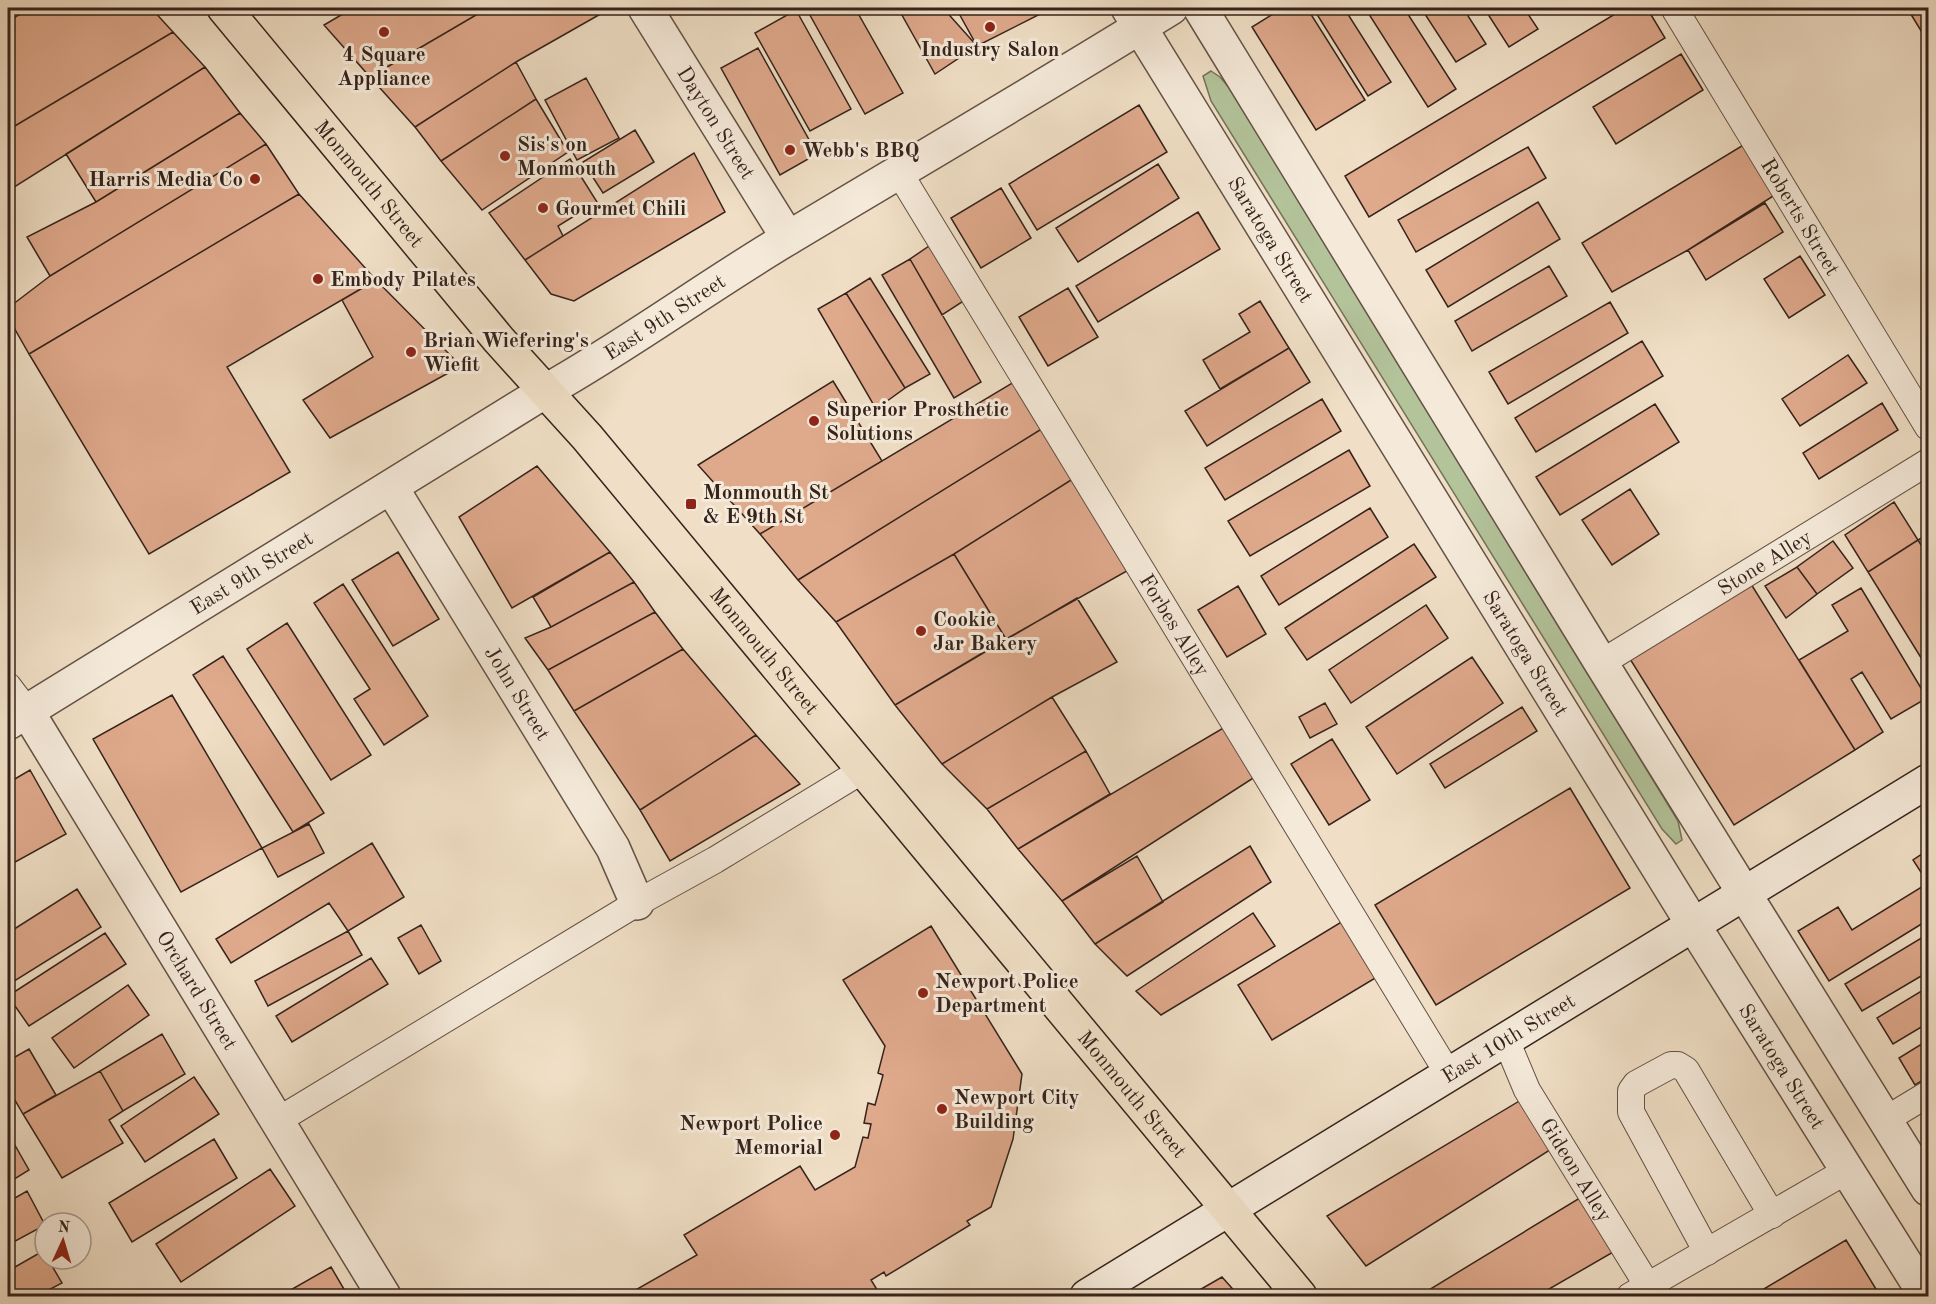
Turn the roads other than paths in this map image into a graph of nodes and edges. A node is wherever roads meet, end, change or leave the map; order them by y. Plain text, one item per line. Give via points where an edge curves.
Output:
1 (224, 8) edge
2 (645, 8) edge
3 (1171, 8) edge
4 (1200, 8) edge
5 (1680, 9) edge
6 (1134, 17) edge
7 (900, 174) junction
8 (788, 238) junction
9 (544, 392) junction
10 (1929, 427) edge
11 (1929, 462) edge
12 (391, 487) junction
13 (1601, 663) junction
14 (14, 706) edge
15 (863, 770) junction
16 (1929, 781) edge
17 (1745, 895) junction
18 (637, 903) junction
19 (1694, 926) junction
20 (1506, 1040) junction
21 (1449, 1075) junction
22 (1929, 1094) edge
23 (1885, 1120) junction
24 (277, 1121) junction
25 (1848, 1170) junction
26 (1929, 1189) edge
27 (1228, 1212) junction
28 (1772, 1215) junction
29 (1707, 1252) junction
30 (1644, 1293) edge
31 (384, 1296) edge
32 (1087, 1296) edge
33 (1300, 1296) edge
34 (1926, 1296) edge

1 - 9 main road, Monmouth Street
2 - 8 street, Dayton Street
3 - 6 street, East 9th Street
4 - 13 street
5 - 10 lane, Roberts Street
6 - 7 street, East 9th Street
6 - 19 street, Saratoga Street
7 - 8 street, East 9th Street
7 - 21 lane, Forbes Alley
8 - 9 street, East 9th Street via 608,356
9 - 12 street, East 9th Street
9 - 15 main road, Monmouth Street via 588,437
11 - 13 lane, Stone Alley
12 - 14 street, East 9th Street
12 - 18 street, John Street via 613,848
13 - 17 street
14 - 24 street, Orchard Street
15 - 18 lane via 716,860
15 - 27 main road, Monmouth Street
16 - 17 street, East 10th Street
17 - 19 street, East 10th Street
17 - 23 street
18 - 24 lane
19 - 20 street, East 10th Street
19 - 25 street, Saratoga Street
20 - 21 street, East 10th Street
20 - 30 lane, Gideon Alley via 1527,1090
21 - 27 street, East 10th Street
22 - 23 lane
23 - 26 street
24 - 31 street, Orchard Street
25 - 28 lane
25 - 34 street, Saratoga Street
27 - 32 street, East 10th Street
27 - 33 main road, Monmouth Street
28 - 29 lane
28 - 29 lane via 1686,1070 1671,1065 1636,1084 1631,1091 1632,1112
29 - 30 lane

